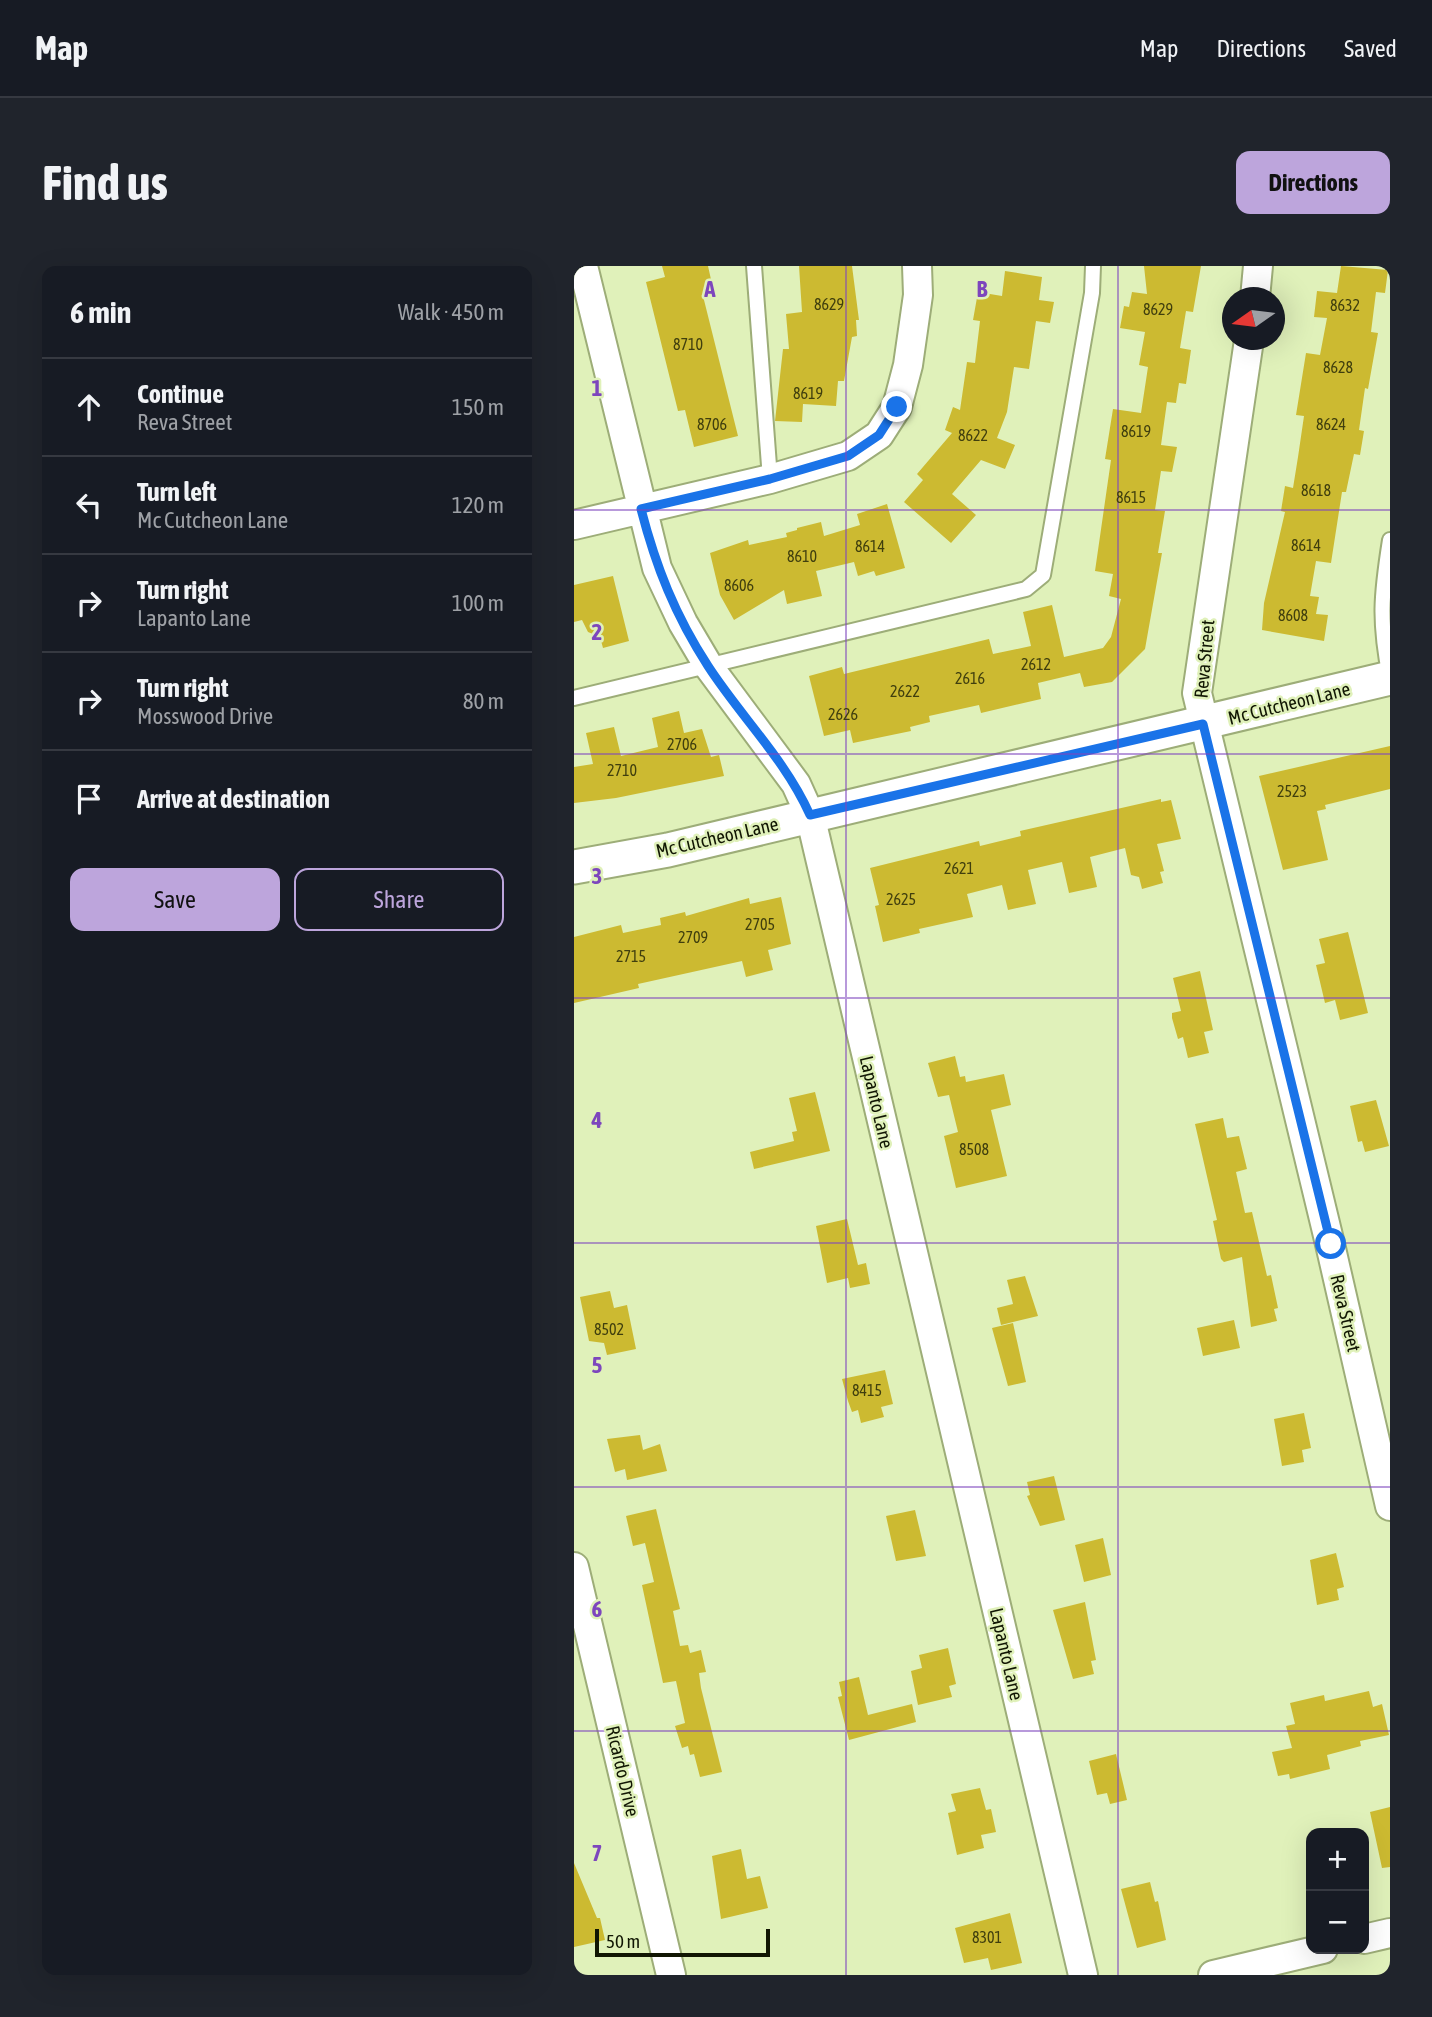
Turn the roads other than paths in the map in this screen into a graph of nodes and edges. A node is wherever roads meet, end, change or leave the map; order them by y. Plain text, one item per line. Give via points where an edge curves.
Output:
1 (583, 266) edge
2 (754, 266) edge
3 (917, 266) edge
4 (1093, 266) edge
5 (1258, 266) edge
6 (1256, 287) edge
7 (1248, 350) edge
8 (770, 479) junction
9 (641, 509) junction
10 (574, 525) edge
11 (1390, 540) edge
12 (709, 667) junction
13 (1390, 678) edge
14 (574, 698) edge
15 (1203, 724) junction
16 (810, 815) junction
17 (574, 867) edge
18 (1390, 1506) edge
19 (574, 1567) edge
20 (1390, 1933) edge
21 (1369, 1938) edge
22 (1306, 1953) edge
23 (671, 1975) edge
24 (1083, 1975) edge
25 (1213, 1975) edge

1 - 9 street, Lapanto Lane
2 - 8 lane
3 - 8 street via 918,295 908,365 897,407 879,435 848,456
4 - 12 lane via 1043,575 1037,582 1026,589
5 - 6 street
7 - 15 street, Reva Street via 1197,693
8 - 9 street
9 - 10 street
9 - 12 street, Lapanto Lane via 657,568
11 - 13 lane via 1380,601
12 - 14 lane
12 - 16 street, Lapanto Lane via 796,784
13 - 15 street, Mc Cutcheon Lane
15 - 16 street, Mc Cutcheon Lane
15 - 18 street, Reva Street via 1331,1244
16 - 17 street, Mc Cutcheon Lane via 668,850
16 - 24 street, Lapanto Lane
19 - 23 street, Ricardo Drive
20 - 21 street
22 - 25 street

